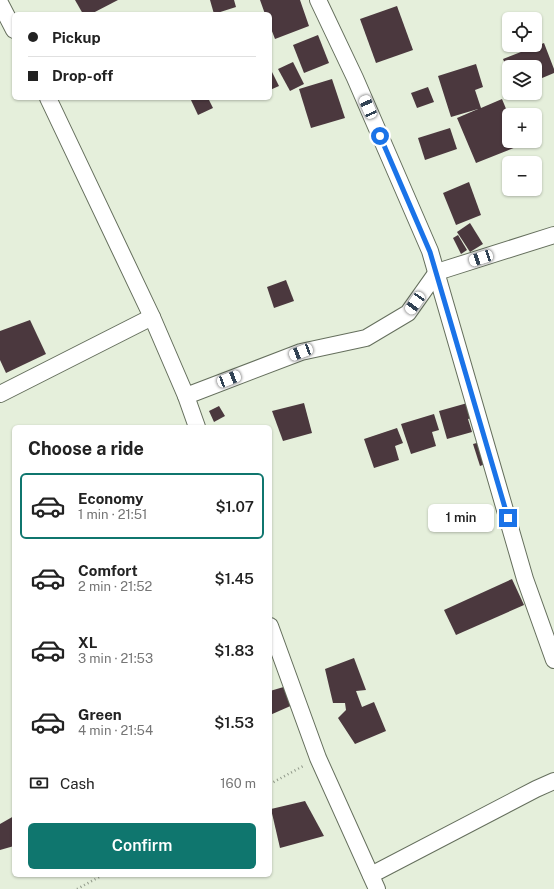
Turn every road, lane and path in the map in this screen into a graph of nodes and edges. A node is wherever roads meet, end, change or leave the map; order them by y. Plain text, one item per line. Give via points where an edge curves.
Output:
1 (318, 0) edge
2 (0, 3) edge
3 (12, 26) edge
4 (49, 100) edge
5 (554, 235) edge
6 (437, 272) junction
7 (152, 317) junction
8 (0, 394) edge
9 (186, 396) junction
10 (196, 425) edge
11 (272, 632) edge
12 (554, 660) edge
13 (318, 758) junction
14 (554, 781) edge
15 (272, 783) edge
16 (99, 877) edge
17 (374, 882) edge
18 (77, 889) edge

1 - 6 street via 358,86
2 - 3 street
4 - 7 street
5 - 6 street
6 - 9 street via 408,313 366,338 301,352
6 - 12 street via 525,579
7 - 8 street
7 - 9 street
9 - 10 street
11 - 13 street
13 - 15 path
13 - 17 street
14 - 17 street
16 - 18 path

